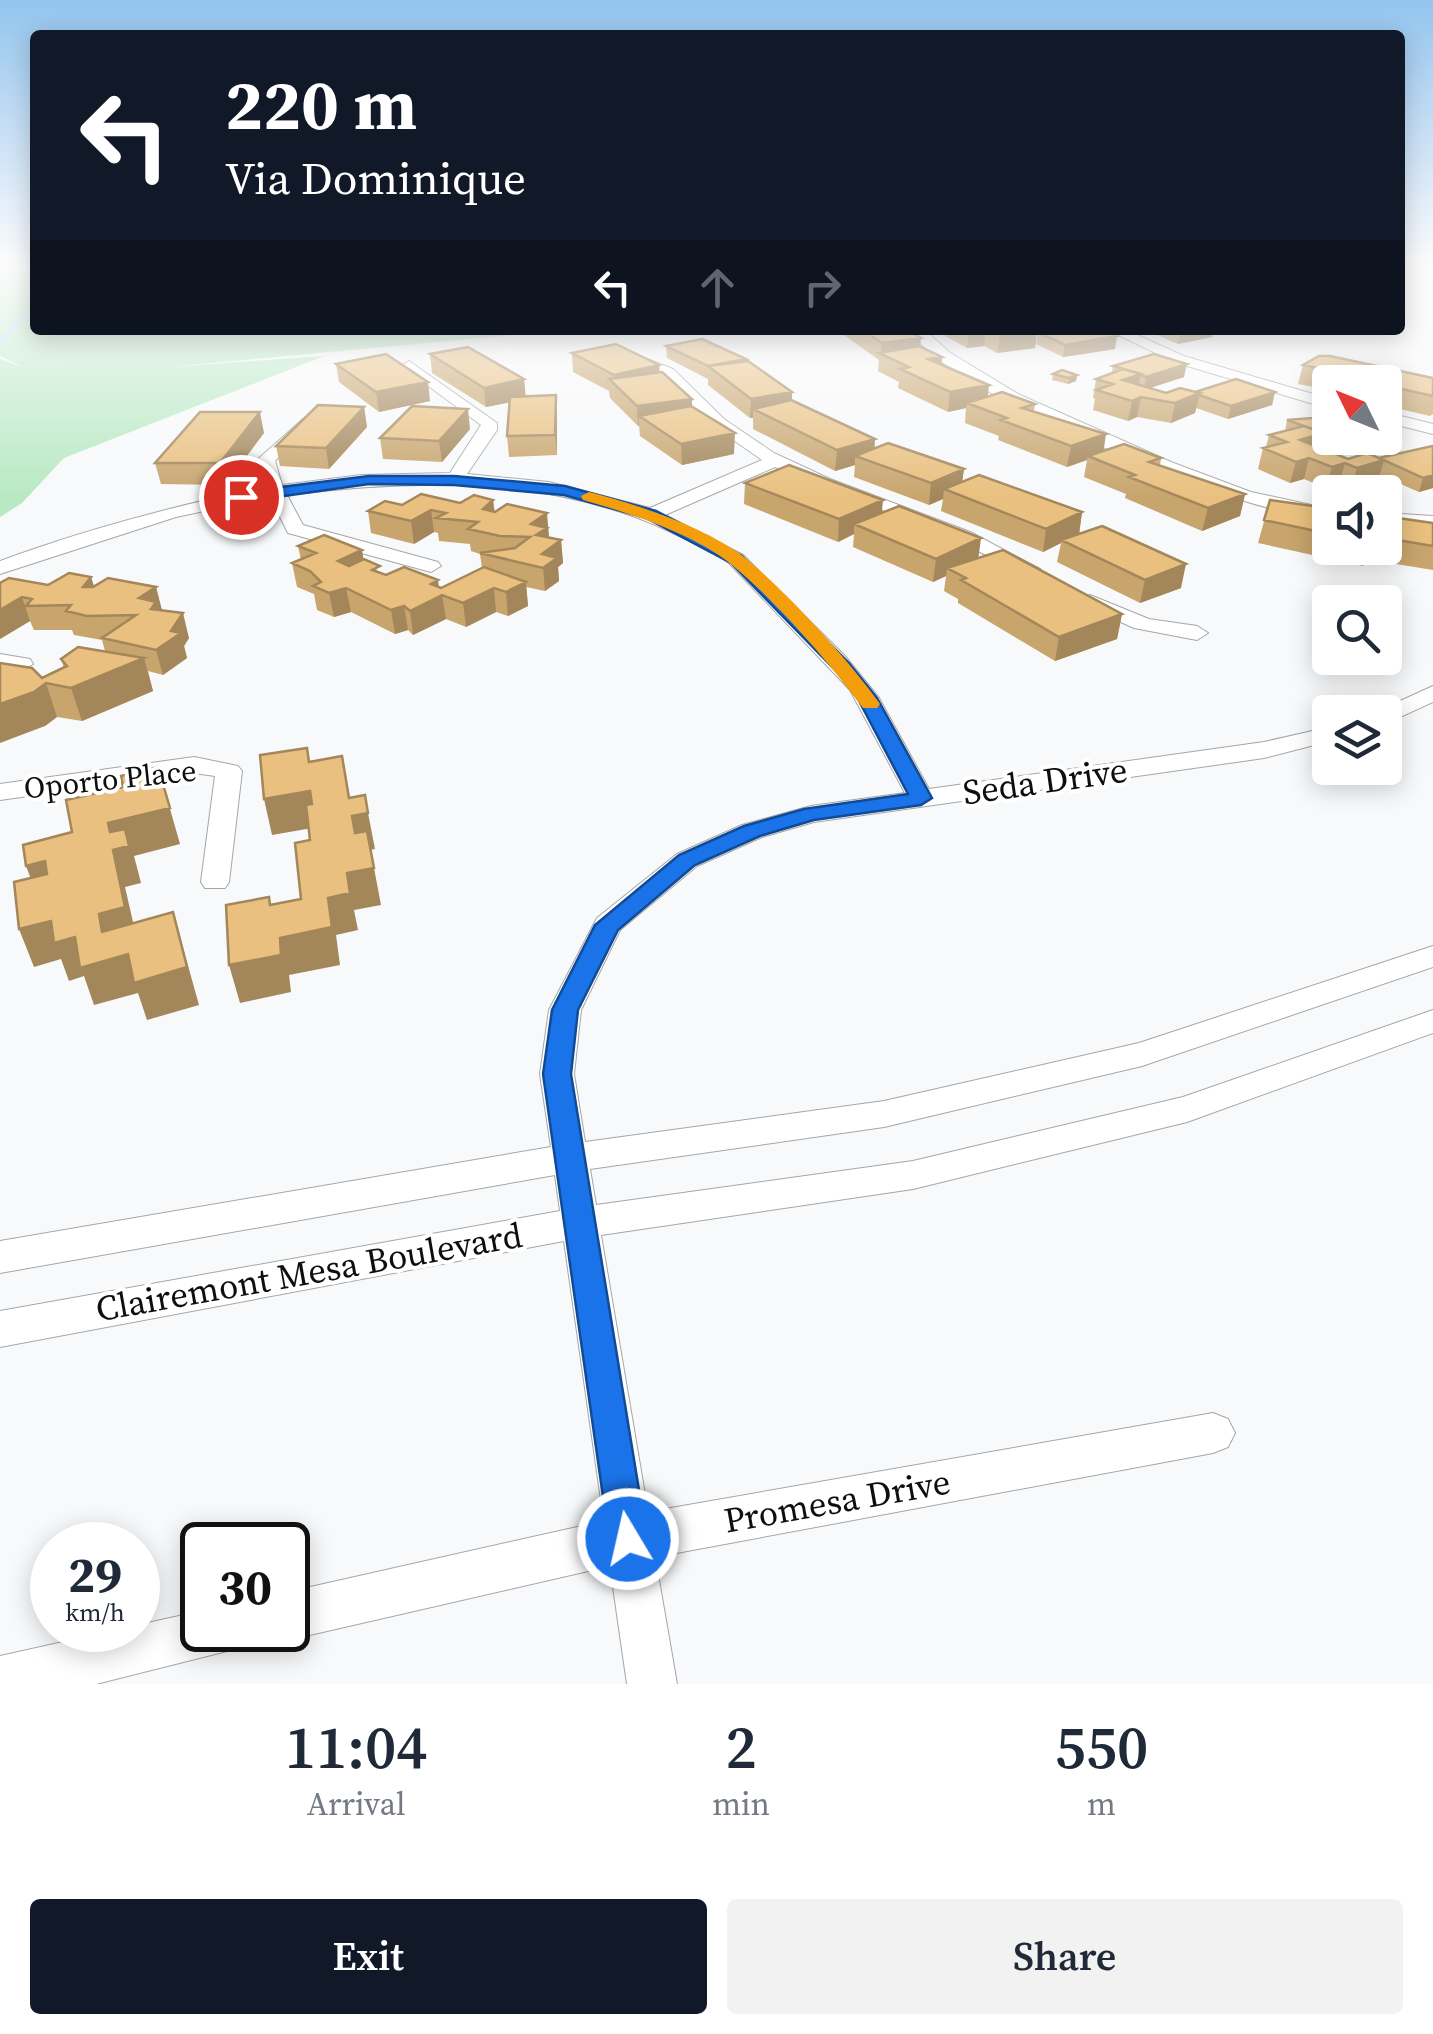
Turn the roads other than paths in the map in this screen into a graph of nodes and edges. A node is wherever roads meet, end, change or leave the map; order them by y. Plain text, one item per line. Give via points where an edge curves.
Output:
1 (927, 342) edge
2 (1139, 342) edge
3 (613, 352) edge
4 (408, 366) edge
5 (1312, 399) edge
6 (307, 420) edge
7 (1402, 421) edge
8 (1433, 429) edge
9 (779, 460) junction
10 (454, 480) junction
11 (276, 491) junction
12 (1312, 512) edge
13 (651, 515) junction
14 (1402, 521) edge
15 (1433, 522) edge
16 (431, 566) dead end
17 (0, 568) edge
18 (1197, 634) dead end
19 (1433, 693) edge
20 (1402, 708) edge
21 (1312, 738) edge
22 (0, 792) edge
23 (921, 798) junction
24 (215, 882) dead end
25 (1433, 956) edge
26 (1433, 1021) edge
27 (570, 1158) junction
28 (580, 1223) junction
29 (0, 1256) edge
30 (0, 1330) edge
31 (1212, 1432) dead end
32 (628, 1539) junction
33 (310, 1611) edge
34 (180, 1640) edge
35 (0, 1681) edge
36 (652, 1684) edge

1 - 12 street via 1024,405 1227,492
2 - 5 street via 1178,360
3 - 9 street via 646,360 689,388 718,421
4 - 10 street via 489,423
6 - 11 street via 266,460
7 - 8 street
9 - 13 street
9 - 18 street via 942,527 1121,618 1161,632
10 - 11 street via 369,480
10 - 13 street via 565,490
11 - 16 street via 295,528
11 - 17 street via 134,521
13 - 23 street via 736,560 843,667
14 - 15 street
19 - 20 street
21 - 23 street, Seda Drive
22 - 24 street, Oporto Place via 194,765 229,771
23 - 27 street, Seda Drive via 812,814 752,831 687,860 608,925 565,1010 557,1074
25 - 27 street via 1142,1054 884,1114
26 - 28 street, Clairemont Mesa Boulevard via 1188,1109 913,1175
27 - 28 street, Seda Drive
27 - 29 street
28 - 30 street, Clairemont Mesa Boulevard
28 - 32 street, Seda Drive
31 - 32 street, Promesa Drive
32 - 33 street, Promesa Drive
32 - 36 street, Seda Drive
34 - 35 street

